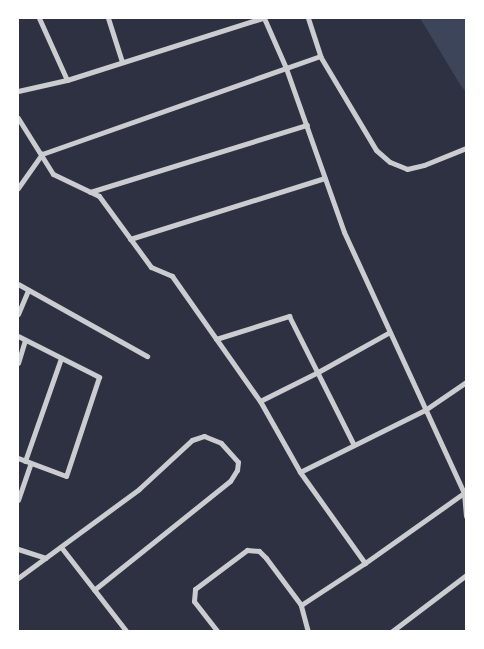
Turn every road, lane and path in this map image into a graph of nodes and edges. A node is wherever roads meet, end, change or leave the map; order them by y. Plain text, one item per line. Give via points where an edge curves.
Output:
1 (40, 18) edge
2 (108, 18) edge
3 (263, 18) edge
4 (308, 18) edge
5 (320, 56) junction
6 (122, 62) junction
7 (286, 68) junction
8 (67, 80) junction
9 (18, 91) edge
10 (18, 118) edge
11 (307, 126) junction
12 (466, 148) edge
13 (42, 154) junction
14 (325, 178) junction
15 (18, 188) edge
16 (90, 192) junction
17 (130, 239) junction
18 (18, 284) edge
19 (28, 290) junction
20 (18, 314) edge
21 (390, 332) junction
22 (18, 336) edge
23 (216, 338) junction
24 (25, 340) junction
25 (148, 356) dead end
26 (61, 358) junction
27 (18, 363) edge
28 (318, 372) junction
29 (466, 382) edge
30 (260, 401) junction
31 (425, 410) junction
32 (354, 445) junction
33 (18, 458) edge
34 (25, 461) junction
35 (31, 463) junction
36 (300, 472) junction
37 (464, 493) junction
38 (18, 500) edge
39 (466, 516) edge
40 (61, 547) junction
41 (18, 548) edge
42 (46, 558) junction
43 (365, 563) junction
44 (466, 575) edge
45 (18, 578) edge
46 (94, 590) junction
47 (301, 604) junction
48 (127, 632) edge
49 (218, 632) edge
50 (308, 632) edge
51 (391, 632) edge

1 - 8 street
2 - 6 street
3 - 6 street
3 - 7 street
4 - 5 street
5 - 7 street
5 - 12 street via 376,150 390,162 407,169
6 - 8 street
7 - 11 street
7 - 13 street
8 - 9 street
10 - 13 street
11 - 14 street
11 - 16 street
13 - 15 street
13 - 16 street via 53,174
14 - 17 street
14 - 21 street via 344,232
16 - 17 street via 99,196
17 - 23 street via 151,267 172,276
18 - 19 street
19 - 20 street
19 - 25 street
21 - 28 street
21 - 31 street
22 - 24 street
23 - 28 street via 290,316
23 - 30 street
24 - 26 street
24 - 27 street
26 - 34 street
26 - 35 street via 99,377 66,476
28 - 30 street
28 - 32 street
29 - 31 street
30 - 36 street
31 - 32 street
31 - 37 street
32 - 36 street
33 - 34 street
34 - 35 street
35 - 38 street
36 - 43 street
37 - 39 street
37 - 43 street
40 - 42 street
40 - 46 street
40 - 46 street via 140,489 192,440 212,437 232,453 238,462 238,470 230,481
41 - 42 street
42 - 45 street
43 - 47 street
44 - 51 street
46 - 48 street
47 - 49 street via 259,551 247,550 195,589 194,601
47 - 50 street

